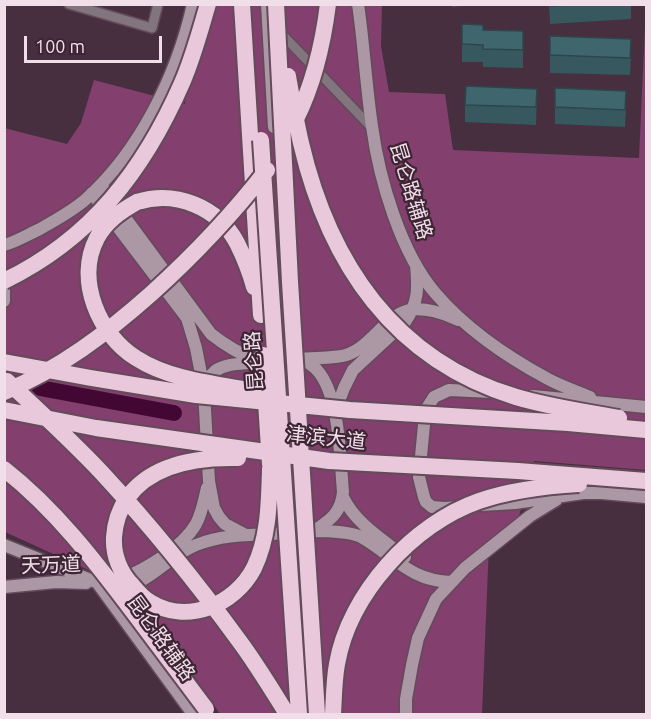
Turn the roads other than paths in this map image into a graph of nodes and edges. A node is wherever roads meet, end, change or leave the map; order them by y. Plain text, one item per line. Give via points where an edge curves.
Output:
1 (69, 4) edge
2 (158, 4) edge
3 (193, 4) edge
4 (208, 4) edge
5 (242, 4) edge
6 (252, 4) edge
7 (260, 4) edge
8 (267, 4) edge
9 (277, 4) edge
10 (328, 4) edge
11 (358, 4) edge
12 (268, 19) junction
13 (372, 128) junction
14 (97, 189) junction
15 (18, 240) junction
16 (4, 245) edge
17 (4, 251) edge
18 (416, 263) junction
19 (4, 280) edge
20 (4, 301) edge
21 (412, 309) junction
22 (261, 315) junction
23 (466, 325) junction
24 (301, 359) junction
25 (4, 362) edge
26 (260, 362) junction
27 (4, 379) edge
28 (204, 391) junction
29 (4, 392) edge
30 (600, 401) junction
31 (646, 406) edge
32 (4, 410) edge
33 (343, 411) junction
34 (646, 422) edge
35 (646, 430) edge
36 (329, 461) junction
37 (4, 469) edge
38 (270, 469) junction
39 (209, 481) junction
40 (642, 481) edge
41 (566, 495) junction
42 (343, 497) junction
43 (646, 497) edge
44 (313, 531) junction
45 (244, 534) junction
46 (273, 534) junction
47 (4, 545) edge
48 (431, 580) junction
49 (451, 582) junction
50 (98, 584) junction
51 (4, 587) edge
52 (436, 599) junction
53 (189, 713) edge
54 (209, 714) edge
55 (288, 714) edge
56 (299, 714) edge
57 (306, 714) edge
58 (310, 714) edge
59 (317, 714) edge
60 (333, 714) edge
61 (406, 714) edge

1 - 2 street via 152,28
3 - 14 main road via 180,54 146,125
4 - 19 highway, bridge via 183,82 157,133 120,189 72,238 36,264
5 - 22 highway
6 - 56 highway, 昆仑路, bridge
7 - 26 main road via 281,338 276,351
8 - 12 main road
9 - 34 highway, bridge via 301,143 312,182 347,264 384,314 435,360 492,388 557,407
9 - 59 highway, 昆仑路, bridge
10 - 29 highway, bridge via 319,55 304,103 288,135 245,197 198,250 131,311 85,348
11 - 13 main road, 昆仑路辅路
12 - 13 street
12 - 24 main road via 287,338
13 - 18 main road, 昆仑路辅路 via 396,221
14 - 15 main road via 54,221
14 - 26 main road via 211,334
14 - 28 main road via 187,318
15 - 16 main road
15 - 17 main road
18 - 21 main road via 418,289
18 - 23 main road, 昆仑路辅路 via 437,295
19 - 20 main road
21 - 23 main road via 433,311
21 - 24 main road via 399,314 353,352
21 - 33 main road via 405,322 353,370 344,388
22 - 33 highway, bridge via 237,243 228,229 203,208 170,198 137,202 117,214 97,238 89,268 94,304 114,339 136,358 194,380
22 - 38 highway, bridge
23 - 30 main road, 昆仑路辅路 via 549,380
24 - 26 main road
24 - 33 main road via 317,370
25 - 33 highway, 津滨大道, bridge via 196,395
26 - 28 main road via 220,368 209,378
27 - 55 highway, bridge via 143,519 242,644
28 - 39 main road
30 - 31 main road
30 - 41 main road via 449,390 434,397 427,408 419,477 426,502 432,507 515,503
32 - 36 highway, 津滨大道, bridge via 107,430
33 - 35 highway, 津滨大道, bridge
33 - 42 main road
36 - 38 highway, bridge via 214,458 161,470 131,492 117,517 116,557 129,583 148,601 168,610 199,611 227,599 248,577 259,554 266,530
36 - 40 highway, 津滨大道, bridge
37 - 54 highway, bridge via 62,522
38 - 55 highway, bridge
39 - 45 main road via 219,517
39 - 50 main road via 197,523 180,544 134,574
40 - 60 highway, bridge via 518,491 478,502 415,538 381,572 355,613 337,664
41 - 43 main road
41 - 49 main road via 530,516
42 - 44 main road via 333,518
42 - 48 main road via 365,526
44 - 46 main road
44 - 48 main road via 360,537 407,570
44 - 58 main road via 298,550
45 - 46 main road
45 - 50 main road via 182,551 124,589
46 - 57 main road via 294,549
47 - 50 main road
48 - 49 main road
48 - 52 main road
49 - 52 main road
50 - 51 main road, 天万道
50 - 53 main road, 昆仑路辅路
52 - 61 main road via 418,638

